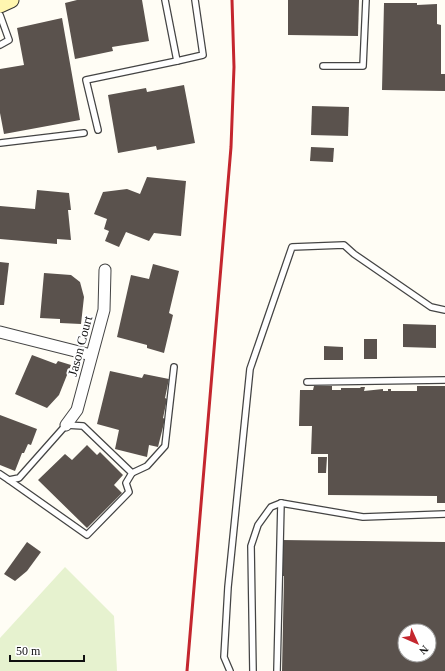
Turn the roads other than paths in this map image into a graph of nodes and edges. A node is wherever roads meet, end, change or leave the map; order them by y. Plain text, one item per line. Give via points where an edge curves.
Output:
1 (11, 0) edge
2 (165, 0) edge
3 (195, 0) edge
4 (366, 0) edge
5 (0, 5) edge
6 (0, 15) edge
7 (0, 45) edge
8 (177, 61) junction
9 (323, 66) dead end
10 (98, 130) dead end
11 (84, 133) dead end
12 (0, 144) edge
13 (105, 270) dead end
14 (445, 310) edge
15 (0, 332) edge
16 (91, 355) junction
17 (174, 367) dead end
18 (445, 380) edge
19 (307, 382) dead end
20 (66, 425) junction
21 (132, 473) junction
22 (0, 474) edge
23 (9, 480) junction
24 (281, 503) junction
25 (445, 514) edge
26 (230, 671) edge
27 (253, 671) edge
28 (277, 671) edge

1 - 5 street
2 - 8 lane
3 - 8 lane via 203,55
4 - 9 lane via 362,66
6 - 7 lane via 9,40
8 - 10 lane via 86,80
11 - 12 lane
13 - 16 street, Jason Court via 104,310
14 - 26 lane via 431,307 344,245 292,247 250,369 228,587 224,658
15 - 16 street
16 - 20 street, Jason Court via 77,410
17 - 21 lane via 165,446 147,466
18 - 19 lane
20 - 21 lane via 83,426
20 - 23 lane via 19,478
21 - 23 lane via 126,483 129,492 87,535
22 - 23 lane
24 - 25 lane via 363,517
24 - 27 lane via 271,507 258,525 251,546
24 - 28 lane

